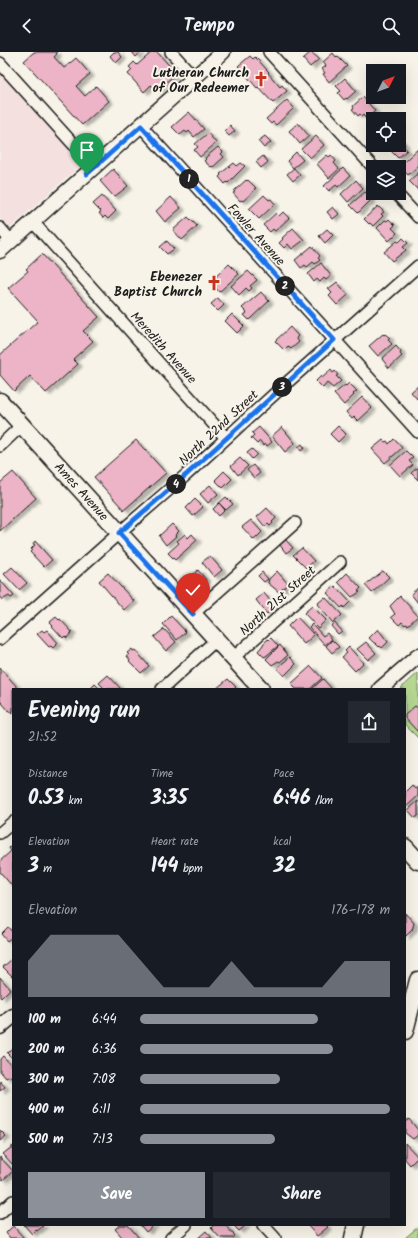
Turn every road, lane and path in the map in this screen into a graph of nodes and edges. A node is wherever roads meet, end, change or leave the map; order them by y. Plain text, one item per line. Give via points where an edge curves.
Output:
1 (171, 52) edge
2 (223, 52) edge
3 (269, 52) edge
4 (0, 63) edge
5 (194, 78) junction
6 (141, 126) junction
7 (367, 160) edge
8 (94, 167) junction
9 (402, 200) edge
10 (418, 217) edge
11 (33, 222) junction
12 (0, 228) edge
13 (11, 241) junction
14 (0, 251) edge
15 (418, 266) edge
16 (334, 340) junction
17 (0, 401) edge
18 (22, 425) junction
19 (418, 432) edge
20 (226, 438) junction
21 (0, 446) edge
22 (295, 523) dead end
23 (119, 533) junction
24 (340, 562) dead end
25 (193, 614) junction
26 (0, 639) edge
27 (216, 640) junction
28 (418, 656) edge
29 (233, 658) junction
30 (163, 688) edge
31 (260, 688) edge
32 (381, 688) edge
33 (12, 823) edge
34 (0, 834) edge
35 (406, 848) edge
36 (418, 861) edge
37 (418, 980) edge
38 (12, 1017) edge
39 (0, 1026) edge
40 (406, 1027) edge
41 (12, 1202) edge
42 (0, 1213) edge
43 (185, 1226) edge
44 (264, 1226) edge
45 (356, 1226) edge
46 (171, 1238) edge
47 (275, 1238) edge
48 (353, 1238) edge

1 - 5 street
2 - 5 street
3 - 7 street
4 - 8 street
5 - 6 street
6 - 8 street
6 - 16 street, Fowler Avenue
8 - 11 street
9 - 10 street
11 - 13 street
11 - 20 street, Meredith Avenue
12 - 13 street
13 - 14 street
15 - 16 street, North 22nd Street
16 - 19 street, Fowler Avenue
16 - 20 street, North 22nd Street
17 - 18 main road, Ames Avenue
18 - 21 street
18 - 23 main road, Ames Avenue
20 - 23 street, North 22nd Street
22 - 25 street
23 - 25 main road, Ames Avenue
23 - 26 street, North 22nd Street
24 - 29 street, North 21st Street
25 - 27 main road, Ames Avenue
27 - 29 main road, Ames Avenue
27 - 30 street
28 - 32 street
29 - 31 main road, Ames Avenue
33 - 34 street
35 - 36 main road
37 - 40 main road
38 - 39 street
41 - 42 street
43 - 46 street
44 - 47 street
45 - 48 main road

